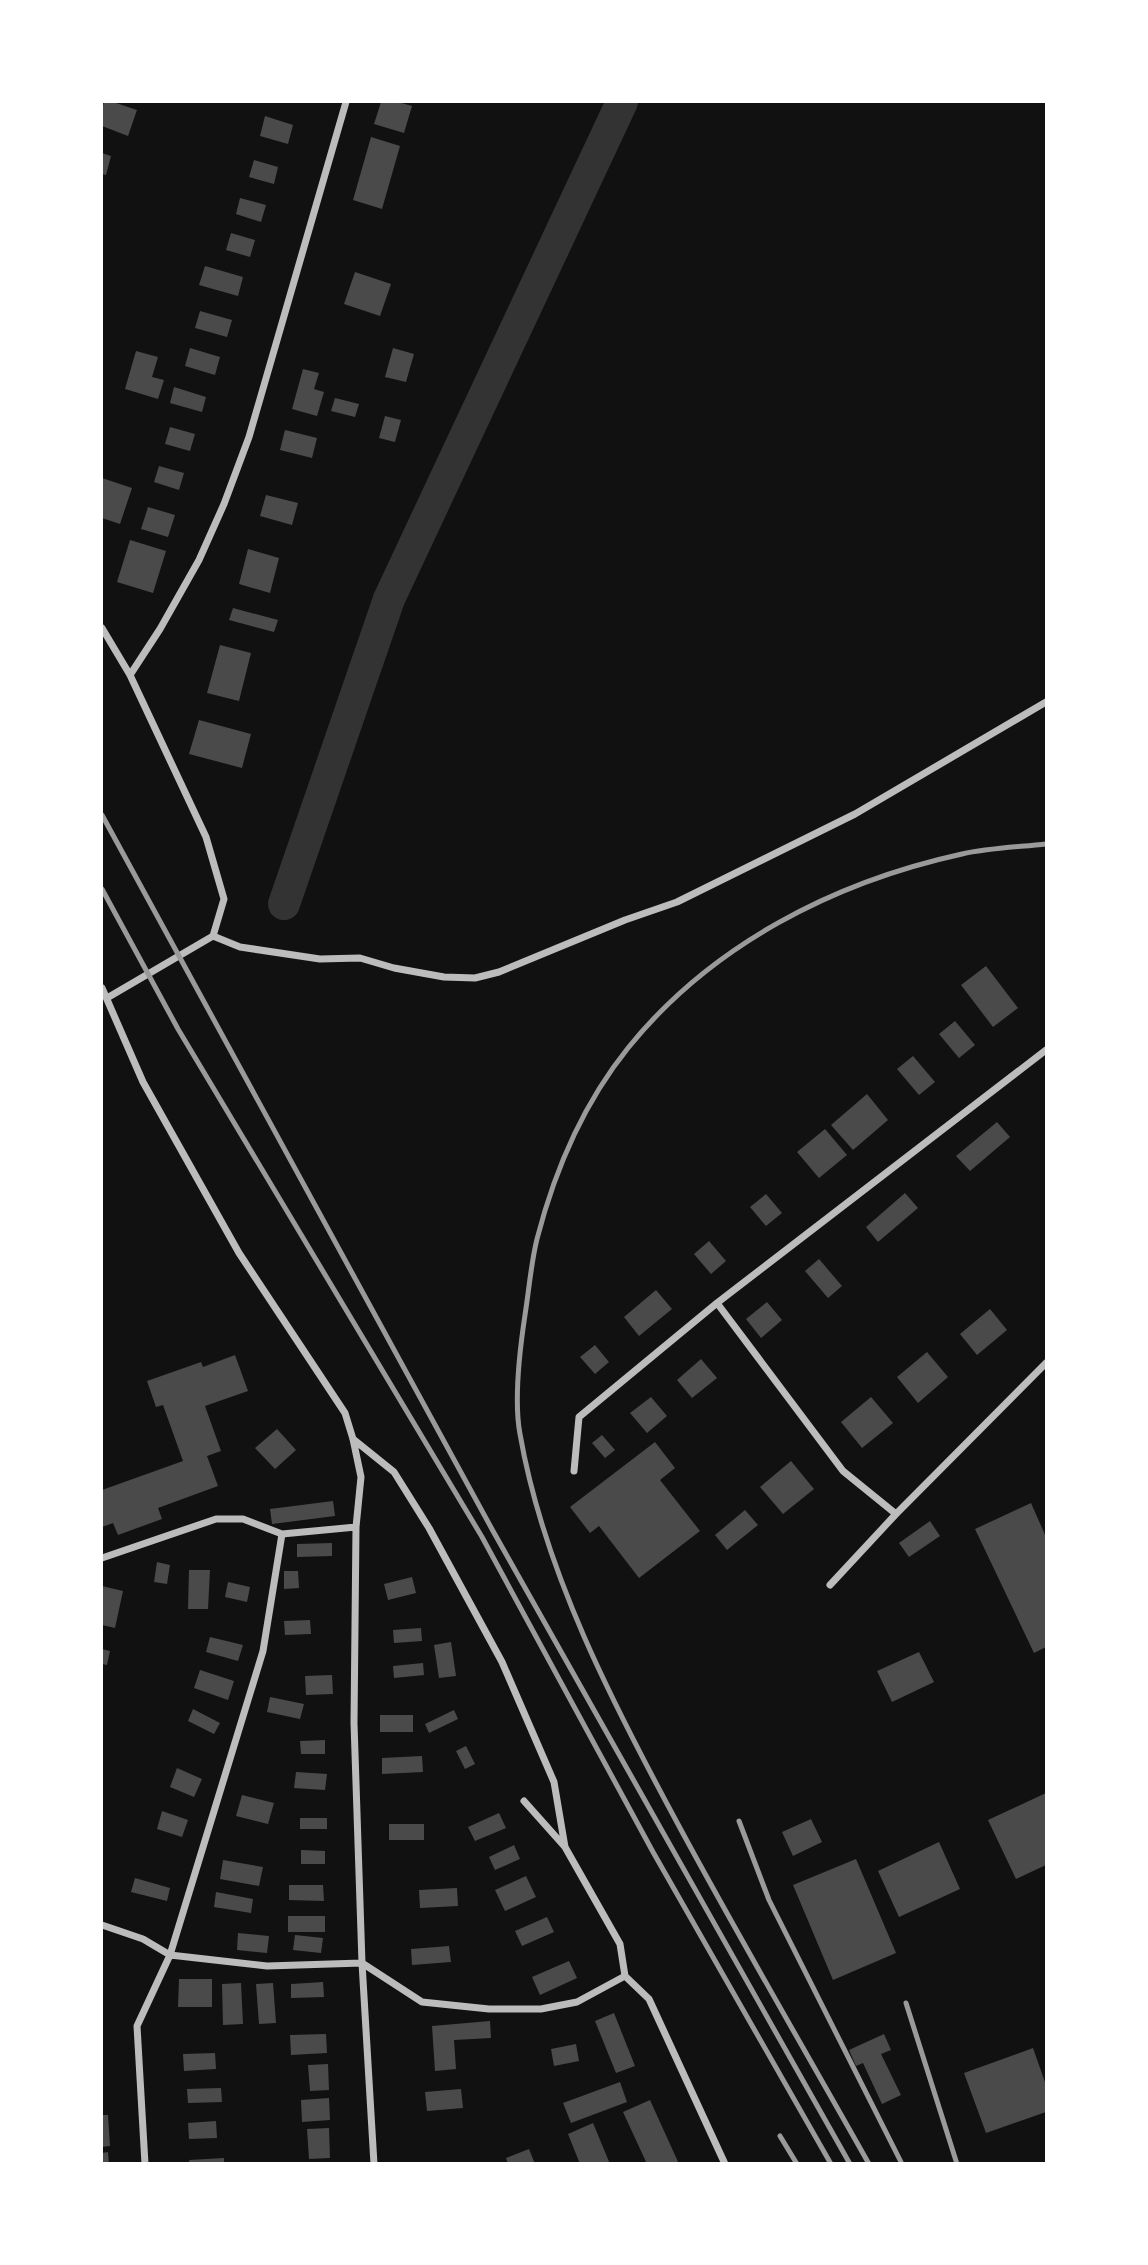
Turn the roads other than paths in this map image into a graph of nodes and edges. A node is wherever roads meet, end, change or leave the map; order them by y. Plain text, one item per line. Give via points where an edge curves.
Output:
1 (346, 102) edge
2 (102, 628) edge
3 (130, 675) junction
4 (1046, 702) edge
5 (213, 936) junction
6 (102, 988) edge
7 (107, 998) junction
8 (1046, 1050) edge
9 (717, 1303) junction
10 (1046, 1363) edge
11 (353, 1439) junction
12 (574, 1471) dead end
13 (896, 1514) junction
14 (356, 1527) junction
15 (282, 1534) junction
16 (102, 1558) edge
17 (830, 1585) dead end
18 (524, 1801) dead end
19 (565, 1847) junction
20 (102, 1925) edge
21 (170, 1955) junction
22 (362, 1963) junction
23 (625, 1976) junction
24 (145, 2164) edge
25 (374, 2164) edge
26 (725, 2164) edge

1 - 3 street via 233,482 199,560
2 - 3 street
3 - 5 street via 206,837 224,899
4 - 5 street via 855,814 749,867 677,902 499,972 475,978 444,976 359,958 320,959 240,947
5 - 7 street
6 - 7 street
7 - 11 street via 149,1093 239,1253 345,1413
8 - 9 street
9 - 12 street via 579,1417
9 - 13 street via 843,1471
10 - 13 street
11 - 14 street via 361,1477
11 - 19 street via 394,1472 502,1662 554,1782
13 - 17 street
14 - 15 street
14 - 22 street via 354,1723
15 - 16 street via 243,1519 216,1519
15 - 21 street via 263,1651
18 - 19 street
19 - 23 street via 620,1944
20 - 21 street via 143,1939
21 - 22 street via 267,1966
21 - 24 street via 137,2026
22 - 23 street via 422,2001 489,2009 541,2009 577,2002
22 - 25 street
23 - 26 street via 649,1999

